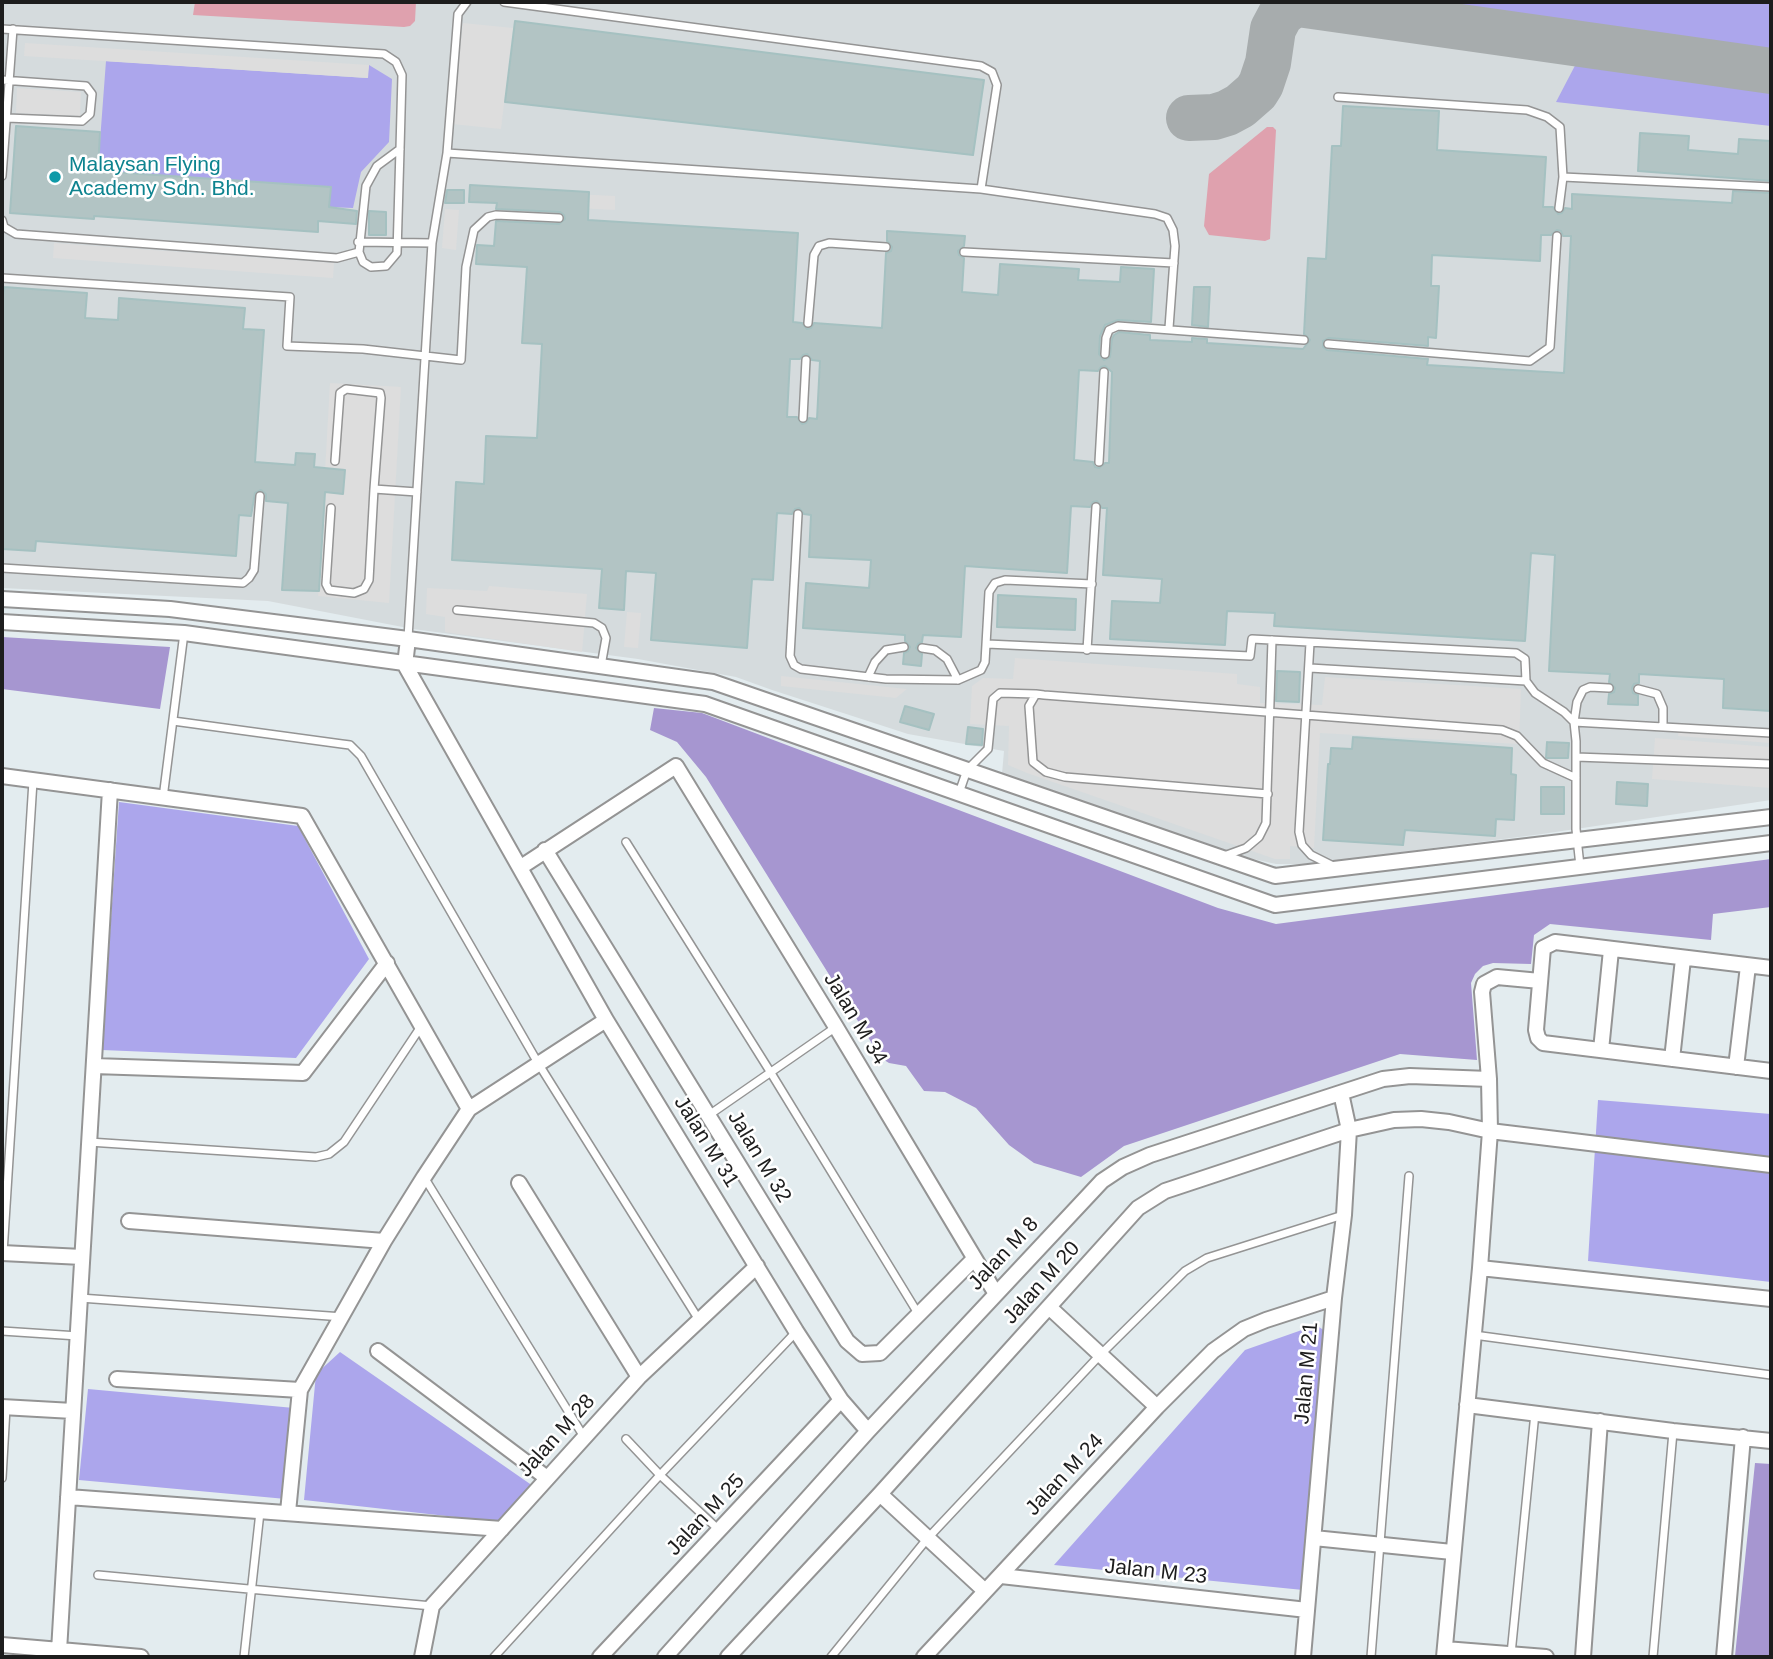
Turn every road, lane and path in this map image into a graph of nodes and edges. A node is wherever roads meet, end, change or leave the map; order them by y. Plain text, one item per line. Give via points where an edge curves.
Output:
1 (467, 2) edge
2 (504, 2) edge
3 (2, 29) edge
4 (13, 29) junction
5 (5, 80) edge
6 (1338, 97) dead end
7 (7, 118) junction
8 (400, 149) junction
9 (447, 153) junction
10 (2, 170) edge
11 (2, 176) edge
12 (1563, 177) junction
13 (1771, 187) edge
14 (981, 189) junction
15 (1559, 208) dead end
16 (559, 218) dead end
17 (2, 220) edge
18 (1558, 236) dead end
19 (358, 242) junction
20 (398, 242) junction
21 (432, 243) junction
22 (886, 247) dead end
23 (359, 252) junction
24 (964, 252) dead end
25 (1174, 263) junction
26 (2, 278) edge
27 (808, 323) dead end
28 (1169, 328) junction
29 (1304, 340) dead end
30 (1328, 344) dead end
31 (425, 354) junction
32 (1105, 354) dead end
33 (806, 360) dead end
34 (1104, 372) dead end
35 (803, 418) dead end
36 (335, 461) dead end
37 (1099, 462) dead end
38 (374, 489) junction
39 (417, 492) junction
40 (260, 496) dead end
41 (1097, 507) dead end
42 (331, 508) dead end
43 (798, 514) dead end
44 (2, 568) edge
45 (1092, 584) junction
46 (2, 599) edge
47 (457, 610) dead end
48 (2, 622) edge
49 (184, 633) junction
50 (408, 639) junction
51 (1272, 640) junction
52 (1310, 642) junction
53 (987, 643) junction
54 (904, 647) dead end
55 (922, 648) dead end
56 (1087, 650) junction
57 (405, 665) junction
58 (601, 667) junction
59 (1310, 668) junction
60 (868, 677) junction
61 (958, 680) junction
62 (1527, 681) junction
63 (1609, 688) dead end
64 (1639, 689) dead end
65 (1036, 694) junction
66 (1270, 712) junction
67 (1305, 716) junction
68 (173, 721) junction
69 (1574, 722) junction
70 (1663, 727) junction
71 (1771, 733) edge
72 (1576, 757) junction
73 (1771, 764) edge
74 (967, 770) junction
75 (2, 776) edge
76 (1576, 778) junction
77 (33, 780) junction
78 (110, 790) junction
79 (959, 793) junction
80 (1268, 794) junction
81 (163, 798) junction
82 (1771, 817) edge
83 (1579, 840) junction
84 (625, 842) dead end
85 (1771, 843) edge
86 (545, 849) junction
87 (1220, 857) junction
88 (521, 867) junction
89 (1580, 867) junction
90 (1339, 869) junction
91 (1611, 950) junction
92 (1683, 959) junction
93 (387, 963) junction
94 (1748, 966) junction
95 (1771, 968) edge
96 (1540, 981) junction
97 (606, 1020) junction
98 (423, 1025) junction
99 (836, 1027) junction
100 (1601, 1050) junction
101 (1672, 1059) junction
102 (538, 1063) junction
103 (94, 1066) junction
104 (1736, 1067) junction
105 (1771, 1071) edge
106 (771, 1073) junction
107 (1489, 1079) junction
108 (1341, 1093) junction
109 (470, 1109) junction
110 (709, 1115) junction
111 (1349, 1130) junction
112 (1490, 1132) junction
113 (89, 1142) junction
114 (1771, 1165) edge
115 (1409, 1176) dead end
116 (425, 1177) junction
117 (519, 1183) dead end
118 (1344, 1215) junction
119 (129, 1221) dead end
120 (384, 1241) junction
121 (3, 1253) edge
122 (82, 1257) junction
123 (974, 1259) junction
124 (757, 1266) junction
125 (1480, 1268) junction
126 (996, 1294) junction
127 (80, 1298) junction
128 (1334, 1298) junction
129 (1771, 1299) edge
130 (1049, 1307) junction
131 (919, 1316) junction
132 (343, 1317) junction
133 (699, 1320) junction
134 (2, 1331) edge
135 (796, 1331) junction
136 (1473, 1335) junction
137 (78, 1336) junction
138 (378, 1351) dead end
139 (1100, 1355) junction
140 (1771, 1375) edge
141 (639, 1377) junction
142 (117, 1379) dead end
143 (300, 1390) junction
144 (841, 1400) junction
145 (1467, 1405) junction
146 (4, 1407) edge
147 (1157, 1407) junction
148 (73, 1412) junction
149 (1535, 1412) junction
150 (1600, 1421) junction
151 (868, 1431) junction
152 (1674, 1431) junction
153 (1743, 1437) junction
154 (584, 1438) junction
155 (626, 1439) dead end
156 (1771, 1441) edge
157 (660, 1475) junction
158 (2, 1478) edge
159 (547, 1478) junction
160 (880, 1494) junction
161 (68, 1497) junction
162 (260, 1511) junction
163 (288, 1512) junction
164 (502, 1529) junction
165 (720, 1531) junction
166 (1314, 1538) junction
167 (927, 1539) junction
168 (1381, 1545) junction
169 (1452, 1552) junction
170 (98, 1576) dead end
171 (1001, 1576) junction
172 (250, 1590) junction
173 (985, 1591) junction
174 (432, 1606) junction
175 (1307, 1610) junction
176 (2, 1645) edge
177 (59, 1651) junction
178 (1444, 1653) edge
179 (1511, 1654) junction
180 (141, 1657) edge
181 (244, 1657) edge
182 (422, 1657) edge
183 (494, 1657) edge
184 (600, 1657) edge
185 (665, 1657) edge
186 (728, 1657) edge
187 (831, 1657) edge
188 (924, 1657) edge
189 (1303, 1657) edge
190 (1371, 1657) edge
191 (1546, 1657) edge
192 (1583, 1657) edge
193 (1653, 1657) edge
194 (1724, 1657) edge

1 - 9 lane via 458,14
2 - 14 lane via 981,66 992,72 997,85
3 - 4 lane
4 - 5 lane
4 - 8 lane via 384,54 396,62 402,75
5 - 7 lane
5 - 7 lane via 86,86 92,94 90,114 82,121
6 - 12 lane via 1527,110 1547,117 1560,127
7 - 10 lane
8 - 19 lane via 377,166 366,186
8 - 20 lane
9 - 14 lane
9 - 21 lane
10 - 11 lane
12 - 13 lane
12 - 15 lane
14 - 25 lane via 1167,218 1173,230
16 - 31 lane via 496,215 474,230 466,267 461,360
17 - 23 lane via 4,227 16,234 337,258
18 - 30 lane via 1550,347 1530,361
19 - 20 lane
19 - 23 lane
20 - 21 lane
20 - 23 lane via 397,253 386,266 371,267
21 - 31 lane
22 - 27 lane via 819,246 814,255
24 - 25 lane
25 - 28 lane
26 - 31 lane via 290,298 287,346
28 - 29 lane
28 - 32 lane via 1118,326 1109,330
31 - 39 lane
33 - 35 lane
34 - 37 lane
36 - 38 lane via 340,393 346,389 380,393
38 - 39 lane
38 - 42 lane via 369,580 364,589 354,593 329,590 326,584
39 - 50 lane
40 - 44 lane via 254,570 243,583
41 - 45 lane
43 - 60 lane via 790,656 794,665 802,668
45 - 53 lane via 995,583 989,592
45 - 56 lane
46 - 50 street via 170,609
47 - 58 lane via 594,623 603,628 606,638
48 - 49 street
49 - 57 street
49 - 68 lane
50 - 57 street
50 - 58 street
51 - 52 lane
51 - 56 lane via 1252,639 1250,656
51 - 66 lane
52 - 59 lane
52 - 62 lane via 1516,653 1525,659
53 - 56 lane
53 - 61 lane via 981,670
54 - 60 lane via 886,650
55 - 61 lane via 936,650 947,659
57 - 79 street via 705,704
57 - 88 street, Jalan M 31
58 - 74 street via 713,682
59 - 62 lane
59 - 67 lane
60 - 61 lane
62 - 69 lane via 1535,694
63 - 69 lane via 1583,690
64 - 70 lane via 1657,694
65 - 66 lane
65 - 74 lane via 1000,693 993,699 988,749
65 - 80 lane via 1029,706 1033,762 1046,772
66 - 67 lane
66 - 80 lane
67 - 76 lane via 1510,732 1543,763
67 - 90 lane via 1299,832 1311,855
68 - 81 lane
68 - 102 lane via 342,744 356,750
69 - 70 lane
69 - 72 lane
70 - 71 lane
72 - 73 lane
72 - 76 lane
74 - 79 lane
74 - 87 street
75 - 77 street
76 - 83 lane
77 - 78 street
77 - 121 lane
78 - 81 street
78 - 103 street
79 - 89 street via 1275,905
80 - 87 lane via 1266,823 1259,837 1246,848
81 - 93 street via 302,816
82 - 83 street
83 - 89 lane
83 - 90 street
84 - 106 lane
85 - 89 street
86 - 88 street
86 - 99 street, Jalan M 34 via 676,766
86 - 110 street, Jalan M 32
87 - 90 street via 1275,876
88 - 97 street, Jalan M 31
91 - 92 street
91 - 96 street via 1548,944 1543,948
91 - 100 street
92 - 94 street
92 - 101 street
93 - 98 street
93 - 103 street via 303,1073
94 - 95 street
94 - 104 street
96 - 100 street via 1538,1038 1543,1043
96 - 107 street via 1497,977 1484,984
97 - 102 street
97 - 124 street, Jalan M 31
98 - 109 street
98 - 113 lane via 344,1142 328,1154 316,1157
99 - 106 lane
99 - 123 street, Jalan M 34
100 - 101 street
101 - 104 street
102 - 109 street
102 - 133 lane
103 - 113 street
104 - 105 street
106 - 110 lane
106 - 131 lane
107 - 108 street, Jalan M 8 via 1410,1076 1383,1079
107 - 112 street
108 - 111 street, Jalan M 21
108 - 126 street, Jalan M 8 via 1123,1167 1102,1181
109 - 116 street
110 - 131 street, Jalan M 32 via 847,1341 862,1354 880,1353
111 - 112 street, Jalan M 20 via 1421,1119
111 - 118 street, Jalan M 21
111 - 130 street, Jalan M 20 via 1149,1199
112 - 114 street, Jalan M 20
112 - 125 street
113 - 122 street
115 - 168 lane
116 - 120 street
116 - 154 lane
117 - 141 street
118 - 128 street, Jalan M 21
118 - 139 lane via 1195,1264
119 - 120 street
120 - 132 street
121 - 122 street
122 - 127 street
123 - 126 street, Jalan M 34
123 - 131 street, Jalan M 32
124 - 133 street, Jalan M 28
124 - 135 street, Jalan M 31
125 - 129 street
125 - 136 street
126 - 151 street, Jalan M 8
127 - 132 lane
127 - 137 street
128 - 147 street, Jalan M 24 via 1244,1329 1213,1351
128 - 166 street, Jalan M 21
130 - 139 street
130 - 160 street, Jalan M 20
132 - 143 street
133 - 141 street, Jalan M 28
134 - 137 lane
135 - 144 street, Jalan M 31
135 - 157 lane
136 - 140 lane
136 - 145 street
137 - 148 street
138 - 159 street
139 - 147 street
139 - 167 lane
141 - 154 street, Jalan M 28
142 - 143 street
143 - 163 street
144 - 151 street, Jalan M 31
144 - 165 street, Jalan M 25
145 - 149 street
145 - 169 street
146 - 148 street
146 - 158 lane
147 - 171 street, Jalan M 24
148 - 161 street
149 - 150 street
149 - 179 lane
150 - 152 street
150 - 192 street
151 - 185 street, Jalan M 8
152 - 153 street
152 - 193 lane
153 - 156 street
153 - 194 street
154 - 159 street, Jalan M 28
155 - 157 lane
157 - 165 lane
157 - 183 lane
159 - 164 street, Jalan M 28
160 - 167 street
160 - 186 street, Jalan M 20
161 - 162 street
161 - 177 street
162 - 163 street
162 - 172 lane
163 - 164 street
164 - 174 street, Jalan M 28
165 - 184 street, Jalan M 25
166 - 168 street
166 - 175 street, Jalan M 21
167 - 173 street
167 - 187 lane
168 - 169 street
168 - 190 lane
169 - 178 street
170 - 172 lane
171 - 173 street, Jalan M 24
171 - 175 street, Jalan M 23
172 - 174 lane
172 - 181 lane
173 - 188 street, Jalan M 24
174 - 182 street
175 - 189 street, Jalan M 21
176 - 177 street
177 - 180 street
178 - 179 street
179 - 191 street

